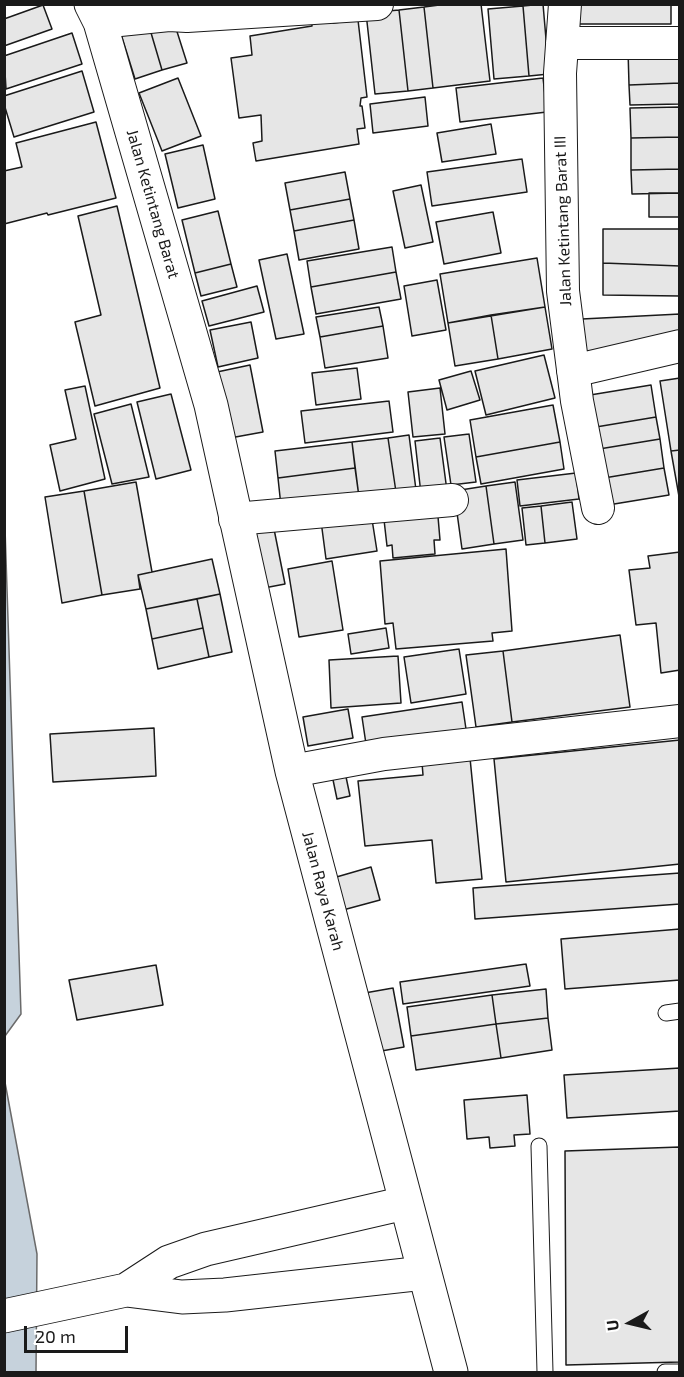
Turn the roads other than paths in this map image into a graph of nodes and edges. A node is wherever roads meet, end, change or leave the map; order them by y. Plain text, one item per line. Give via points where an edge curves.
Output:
1 (377, 4) edge
2 (565, 4) edge
3 (95, 13) edge
4 (562, 43) junction
5 (680, 43) edge
6 (680, 346) edge
7 (573, 371) junction
8 (211, 405) joint
9 (452, 500) dead end
10 (598, 508) dead end
11 (235, 519) junction
12 (680, 721) edge
13 (292, 771) junction
14 (539, 1146) dead end
15 (405, 1203) junction
16 (424, 1273) junction
17 (113, 1293) junction
18 (4, 1316) edge
19 (451, 1372) edge
20 (545, 1372) edge
21 (665, 1372) edge
22 (680, 1372) edge

1 - 3 street via 187,16
2 - 4 street, Jalan Ketintang Barat III
3 - 8 main road, Jalan Ketintang Barat
4 - 5 street
4 - 7 street, Jalan Ketintang Barat III via 562,258
6 - 7 street
7 - 10 street, Jalan Ketintang Barat III
8 - 11 main road, Jalan Raya Karah
9 - 11 street
11 - 13 main road, Jalan Raya Karah
12 - 13 street via 384,754
13 - 15 main road, Jalan Raya Karah
14 - 20 lane
15 - 16 main road, Jalan Raya Karah
15 - 17 main road via 206,1249 169,1262
16 - 17 main road via 214,1296
16 - 19 main road, Jalan Raya Karah
17 - 18 main road
21 - 22 lane

